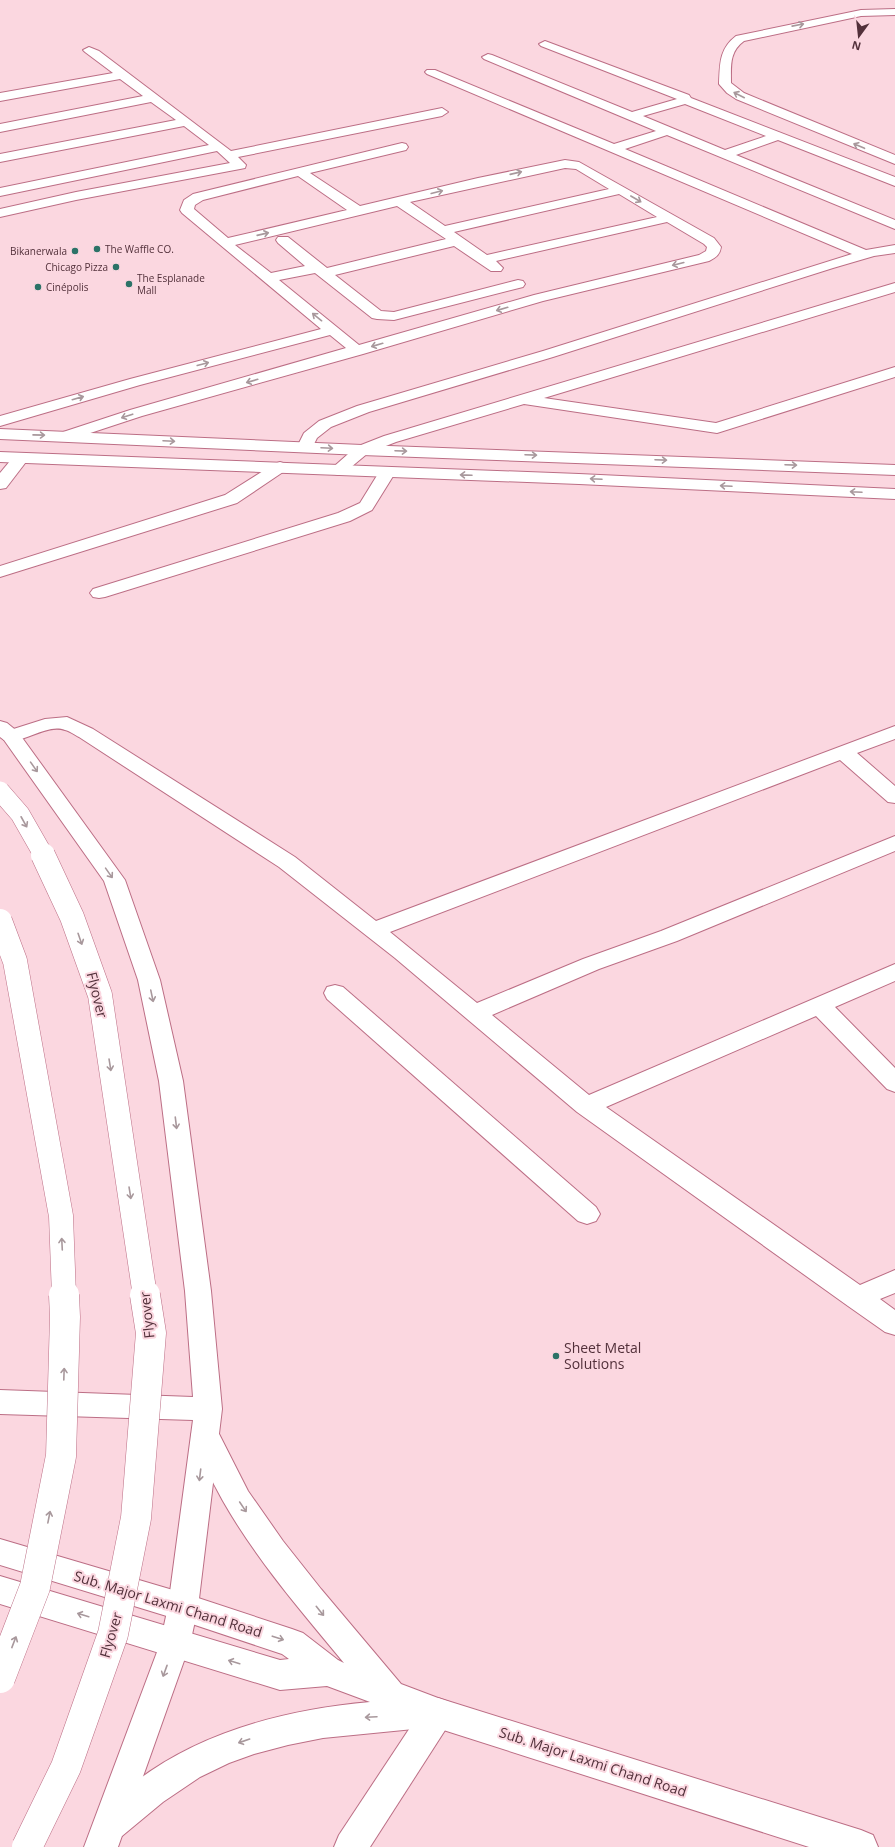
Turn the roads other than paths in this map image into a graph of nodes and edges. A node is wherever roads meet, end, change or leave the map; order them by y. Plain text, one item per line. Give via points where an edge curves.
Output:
1 (895, 12) edge
2 (545, 44) dead end
3 (89, 50) dead end
4 (488, 57) dead end
5 (431, 72) dead end
6 (121, 75) junction
7 (0, 97) edge
8 (152, 98) junction
9 (686, 100) junction
10 (442, 112) dead end
11 (631, 116) junction
12 (187, 122) junction
13 (0, 128) edge
14 (667, 131) junction
15 (778, 136) junction
16 (402, 147) dead end
17 (612, 149) junction
18 (224, 151) junction
19 (724, 155) junction
20 (0, 158) edge
21 (895, 160) edge
22 (300, 173) junction
23 (895, 182) edge
24 (621, 190) junction
25 (0, 192) edge
26 (399, 201) junction
27 (358, 211) junction
28 (0, 213) edge
29 (669, 218) junction
30 (895, 225) edge
31 (442, 230) junction
32 (283, 240) dead end
33 (456, 241) junction
34 (225, 243) junction
35 (895, 249) edge
36 (864, 254) junction
37 (484, 260) junction
38 (320, 270) junction
39 (269, 278) junction
40 (518, 284) junction
41 (895, 287) edge
42 (539, 298) junction
43 (333, 330) junction
44 (358, 351) junction
45 (895, 372) edge
46 (522, 400) junction
47 (0, 421) edge
48 (0, 434) edge
49 (66, 436) junction
50 (305, 447) junction
51 (362, 450) junction
52 (0, 457) edge
53 (21, 458) junction
54 (280, 467) junction
55 (338, 470) junction
56 (895, 470) edge
57 (387, 473) junction
58 (0, 484) edge
59 (895, 494) edge
60 (0, 572) edge
61 (99, 593) dead end
62 (6, 731) edge
63 (895, 732) edge
64 (843, 752) junction
65 (0, 791) edge
66 (895, 797) edge
67 (895, 843) edge
68 (0, 921) edge
69 (373, 930) junction
70 (895, 972) edge
71 (335, 993) dead end
72 (820, 1005) junction
73 (474, 1013) junction
74 (895, 1083) edge
75 (586, 1106) junction
76 (586, 1214) dead end
77 (895, 1281) edge
78 (857, 1298) junction
79 (895, 1324) edge
80 (0, 1402) edge
81 (206, 1422) junction
82 (0, 1552) edge
83 (0, 1590) edge
84 (183, 1607) junction
85 (175, 1644) junction
86 (327, 1671) junction
87 (0, 1678) edge
88 (391, 1695) junction
89 (438, 1713) junction
90 (106, 1836) edge
91 (27, 1847) edge
92 (351, 1847) edge
93 (861, 1847) edge

21 -> 1 street via 740,96 725,84 726,54 732,44 740,38 861,13
2 - 9 street
3 - 6 street
4 - 11 street
5 - 17 street
6 - 7 street
6 - 8 street
8 - 12 street
8 - 13 street
9 - 11 street
9 - 15 street
10 - 18 street
11 - 14 street
12 - 18 street
12 - 20 street
14 - 17 street
14 - 19 street
15 - 19 street
15 - 23 street
16 - 22 street
17 - 36 street
18 - 25 street
18 - 28 street via 240,165
19 - 30 street
22 - 27 street
22 - 34 street via 198,197 189,203 187,210
26 -> 24 street via 565,164 579,166
24 -> 29 street
24 - 31 street
26 - 27 street
26 - 31 street
34 -> 27 street
29 - 37 street
29 -> 42 street via 708,241 714,247 711,255
31 - 33 street
32 - 38 street
33 - 37 street
33 - 38 street
34 - 39 street
35 - 36 street
36 - 50 street via 548,354 363,409 325,424 310,436
37 - 40 street
38 - 39 street via 312,268
38 - 40 street via 377,315 384,316 394,316
43 -> 39 street
40 - 42 street
41 - 46 street
42 -> 44 street
43 - 44 street
47 -> 43 street via 135,382
44 -> 49 street via 136,413
45 - 46 street via 717,428
46 - 51 street via 390,439
48 -> 49 street
49 -> 50 street
50 -> 51 street
51 - 55 street
51 -> 56 street
52 - 53 street
53 - 54 street
53 - 58 street
54 - 55 street
54 - 60 street via 231,499
55 - 57 street
59 -> 57 street
57 - 61 street via 366,506 344,517
62 - 69 street via 67,724 86,733 287,862
62 -> 81 street via 114,880 149,980 172,1088 198,1291
63 - 64 street
64 - 66 street
64 - 69 street
65 -> 91 street, Flyover, bridge via 20,814 46,860 72,918 100,995 151,1333 136,1518 113,1634 66,1767
67 - 73 street
87 -> 68 street, bridge via 35,1587 61,1456 66,1316 60,1216 15,961
69 - 73 street
70 - 72 street
71 - 76 street
72 - 74 street
72 - 75 street
73 - 75 street
75 - 78 street
77 - 78 street
78 - 79 street
80 - 81 street
81 -> 84 street
81 -> 88 street via 237,1499 314,1603
82 - 84 street, Sub. Major Laxmi Chand Road
85 -> 83 street, Sub. Major Laxmi Chand Road
84 - 85 street
84 -> 86 street, Sub. Major Laxmi Chand Road via 292,1643
86 -> 85 street, Sub. Major Laxmi Chand Road via 280,1676
85 -> 90 street
86 - 88 street, Sub. Major Laxmi Chand Road
88 - 89 street, Sub. Major Laxmi Chand Road
89 -> 90 street via 364,1717 328,1722 259,1736 230,1746 196,1762 157,1786
89 - 92 street
89 - 93 street, Sub. Major Laxmi Chand Road

